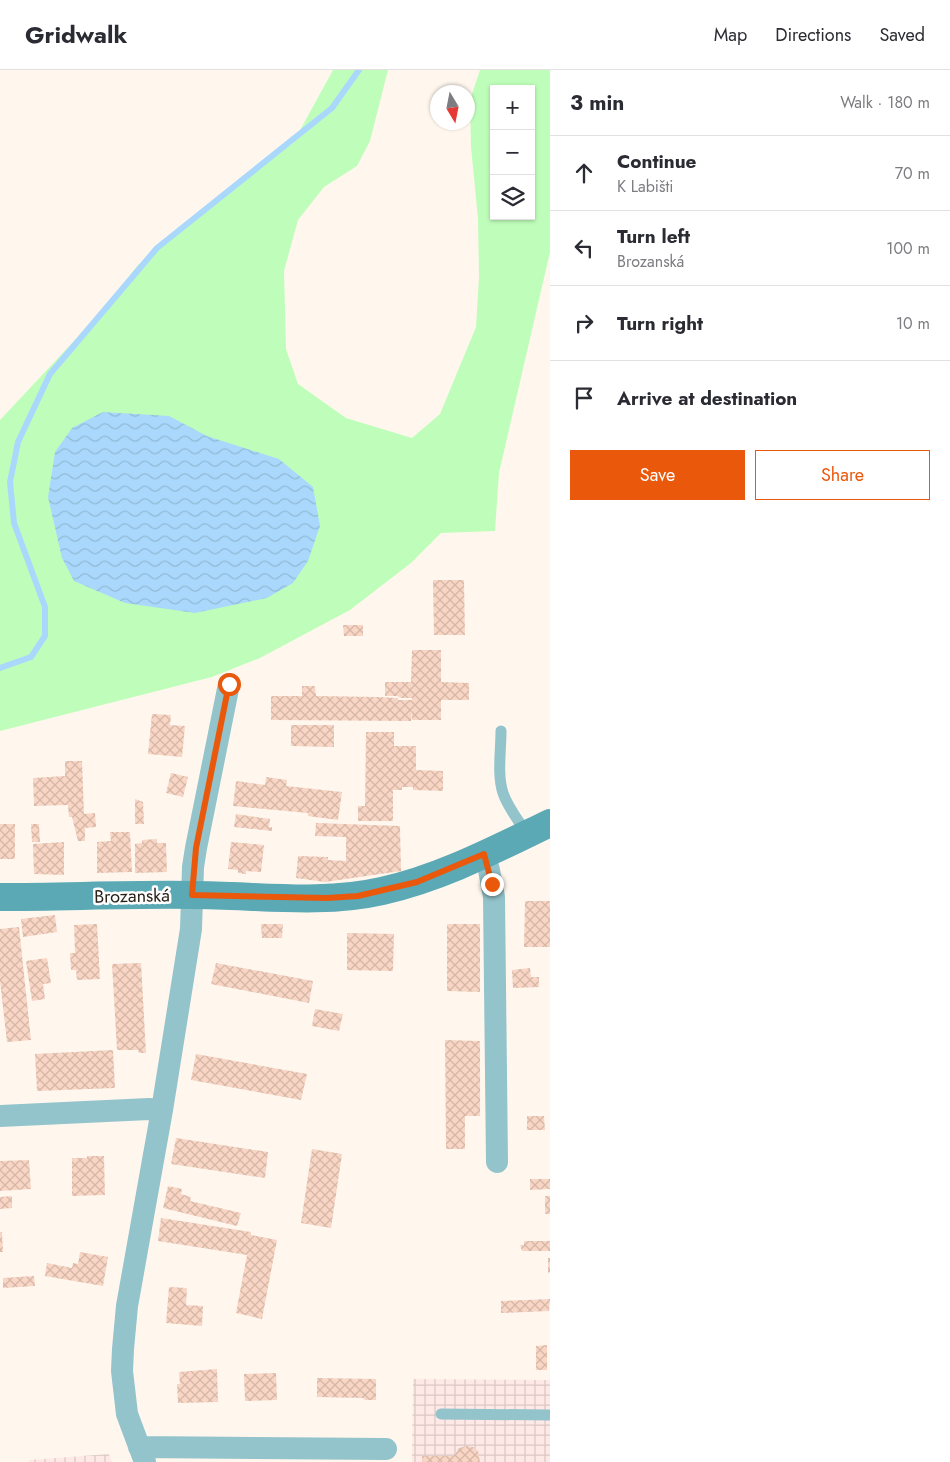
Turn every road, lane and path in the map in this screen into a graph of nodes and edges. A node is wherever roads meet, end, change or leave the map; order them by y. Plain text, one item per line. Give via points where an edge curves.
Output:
1 (229, 684) dead end
2 (501, 731) dead end
3 (539, 828) edge
4 (484, 854) junction
5 (192, 895) junction
6 (0, 897) edge
7 (162, 1110) junction
8 (0, 1116) edge
9 (497, 1162) dead end
10 (441, 1414) dead end
11 (550, 1415) edge
12 (386, 1449) dead end
13 (142, 1455) edge

1 - 5 street via 196,848
2 - 3 lane via 503,792 506,799
3 - 4 street, Brozanská
4 - 5 street, Brozanská via 417,882 358,896
4 - 9 street via 494,897
5 - 6 street, Brozanská
5 - 7 street via 192,928
7 - 8 street
7 - 13 street via 127,1306 123,1349 122,1371 128,1414
10 - 11 lane
12 - 13 street

